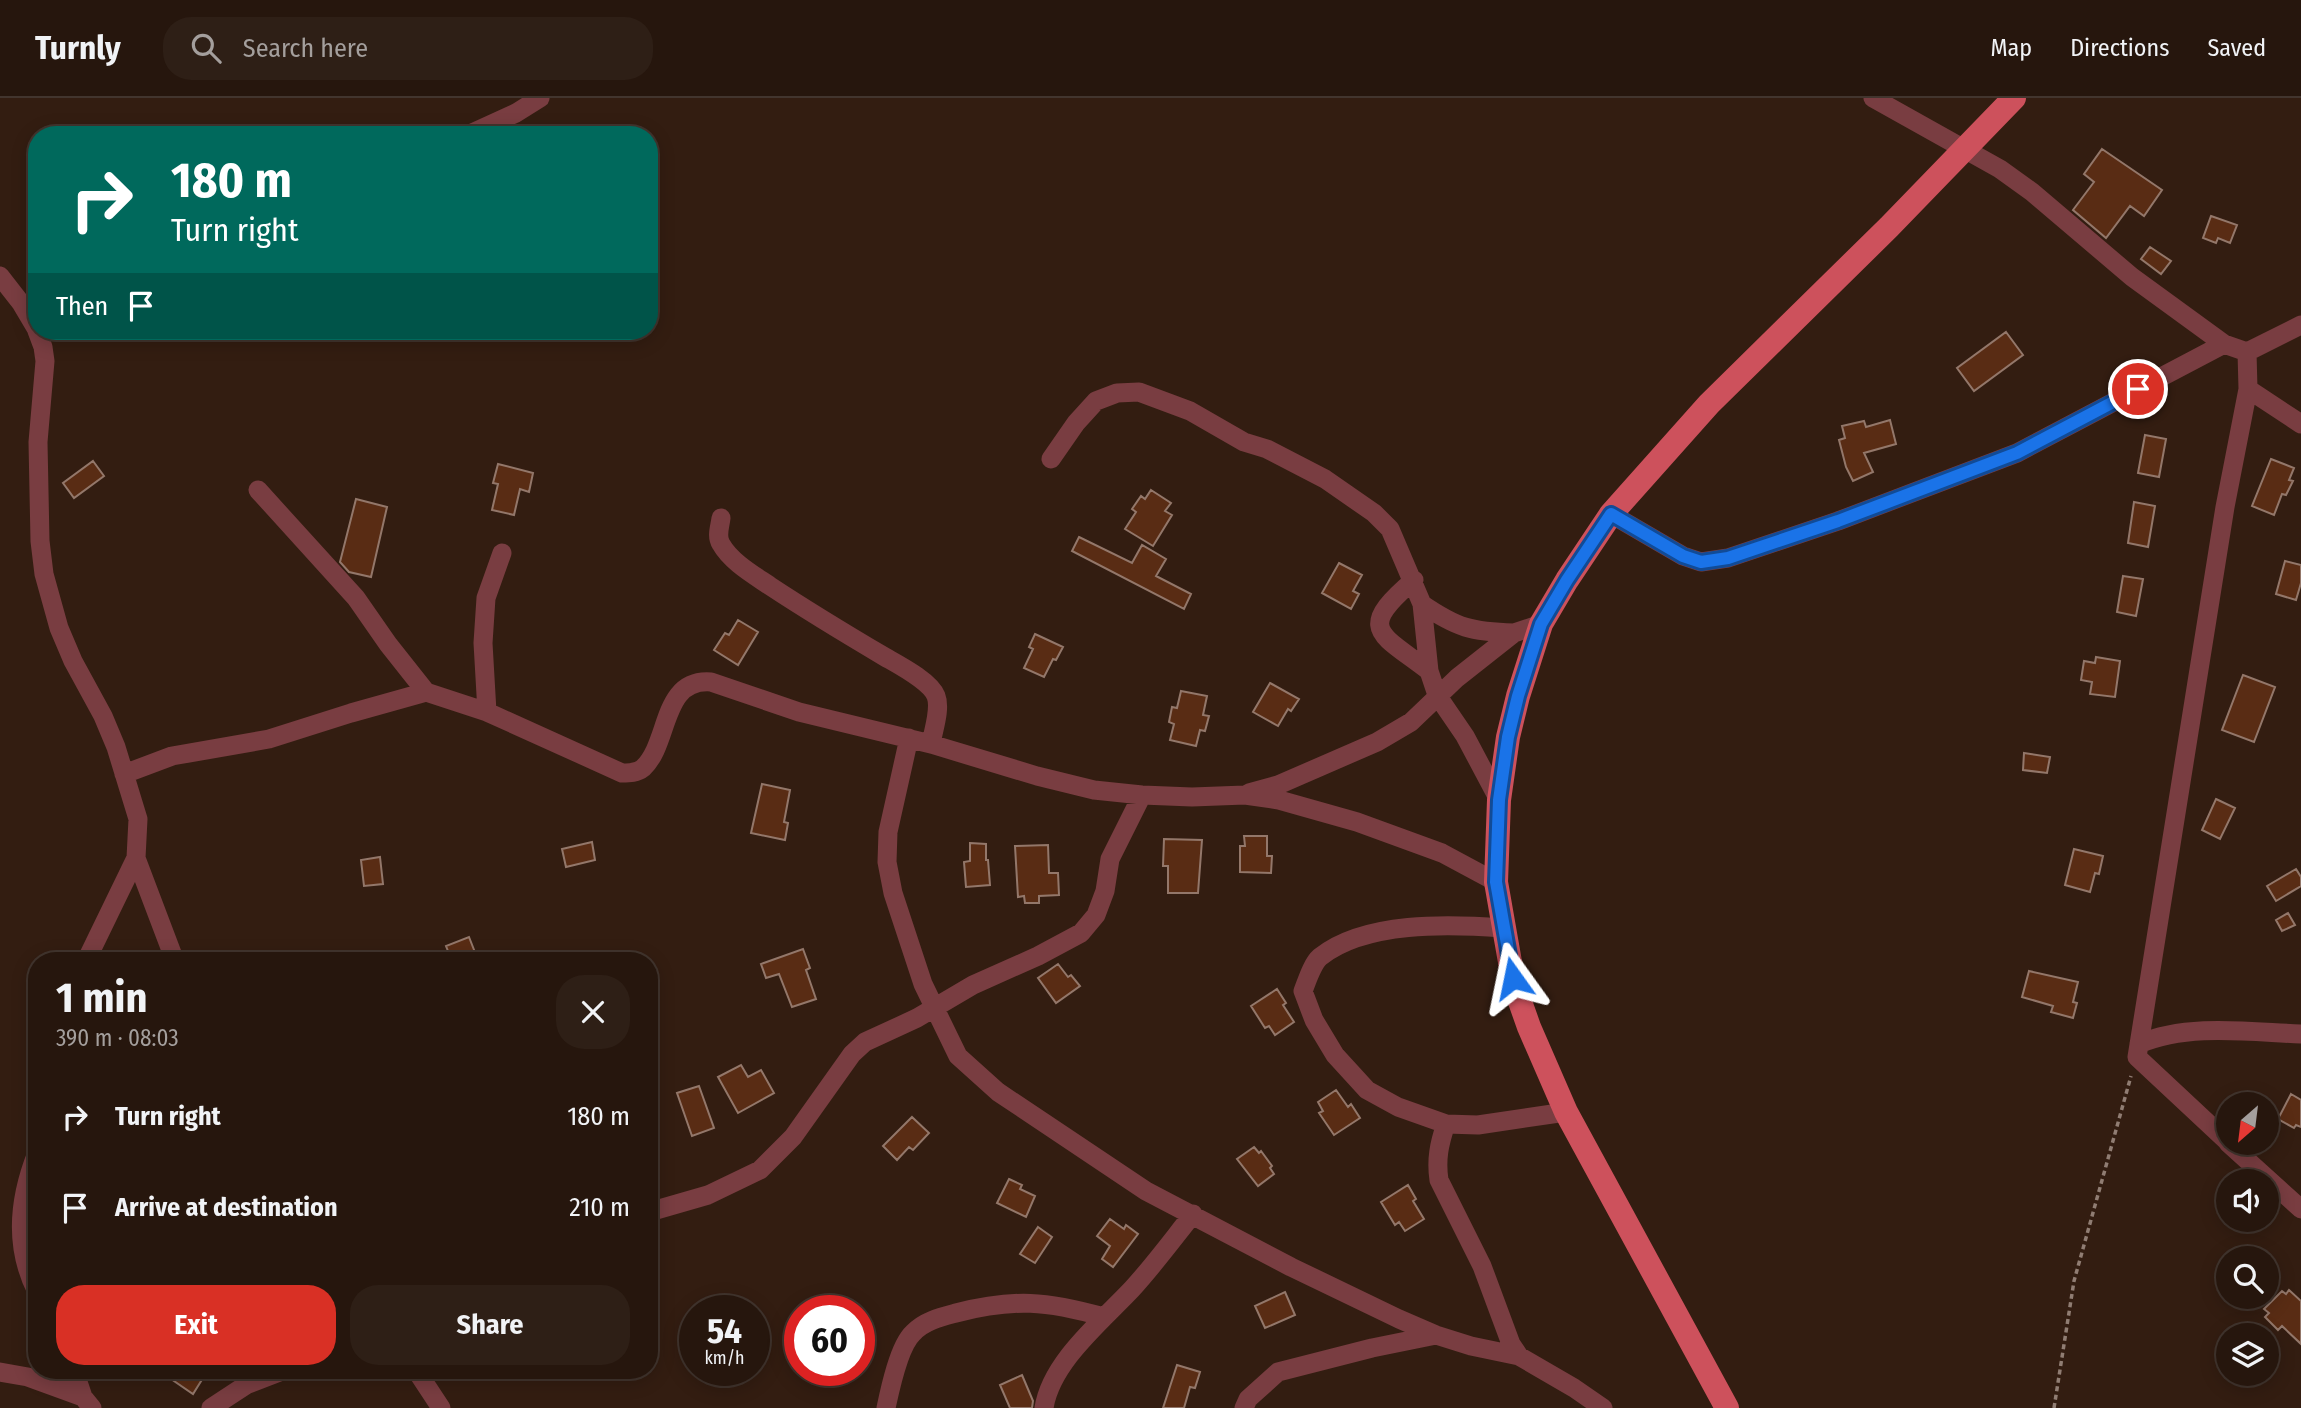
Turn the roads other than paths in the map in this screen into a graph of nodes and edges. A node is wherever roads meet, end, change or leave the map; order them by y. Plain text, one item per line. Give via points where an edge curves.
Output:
1 (540, 98) edge
2 (1873, 98) edge
3 (2014, 98) edge
4 (488, 126) edge
5 (1965, 148) junction
6 (0, 276) edge
7 (28, 315) edge
8 (2301, 325) edge
9 (41, 340) edge
10 (2224, 344) junction
11 (2246, 352) junction
12 (2248, 389) junction
13 (2301, 424) edge
14 (1051, 459) dead end
15 (258, 490) dead end
16 (1611, 514) junction
17 (721, 518) dead end
18 (502, 554) dead end
19 (1414, 580) junction
20 (1422, 604) junction
21 (1541, 624) junction
22 (1514, 633) junction
23 (1429, 671) junction
24 (426, 692) junction
25 (1437, 695) junction
26 (487, 712) junction
27 (909, 738) junction
28 (931, 744) junction
29 (124, 774) junction
30 (1142, 795) junction
31 (1245, 795) junction
32 (1499, 800) junction
33 (136, 858) junction
34 (1496, 882) junction
35 (1503, 928) junction
36 (90, 952) edge
37 (172, 952) edge
38 (936, 1009) junction
39 (2301, 1034) edge
40 (2138, 1050) junction
41 (1566, 1112) junction
42 (1446, 1124) junction
43 (2216, 1131) edge
44 (2241, 1155) edge
45 (28, 1176) edge
46 (658, 1209) edge
47 (2301, 1209) edge
48 (1193, 1214) junction
49 (28, 1272) edge
50 (1104, 1317) junction
51 (1436, 1335) junction
52 (1519, 1356) junction
53 (0, 1372) edge
54 (28, 1377) edge
55 (33, 1379) edge
56 (78, 1379) edge
57 (262, 1379) edge
58 (422, 1379) edge
59 (87, 1403) edge
60 (211, 1408) edge
61 (441, 1408) edge
62 (886, 1408) edge
63 (1044, 1408) edge
64 (1244, 1408) edge
65 (1603, 1408) edge
66 (1727, 1408) edge

1 - 4 street
2 - 5 street
3 - 5 main road
5 - 10 street via 2032,192 2122,269
5 - 16 main road via 1709,404
6 - 7 street
8 - 11 street
9 - 29 street via 45,361 38,442 44,573 59,628 103,716
10 - 11 street
10 - 16 street via 2017,453 1728,558 1701,562 1683,556
11 - 12 street
12 - 13 street
12 - 40 street via 2220,534
14 - 19 street via 1096,401 1117,393 1139,392 1190,411 1325,479 1390,530
15 - 24 street via 356,598
16 - 21 main road
17 - 28 street via 718,536 729,555 929,687 937,706
18 - 26 street via 486,598
19 - 20 street
19 - 23 street via 1393,598 1378,620 1394,647
20 - 22 street via 1460,627
20 - 23 street
21 - 22 street
21 - 32 main road via 1514,710
22 - 25 street
23 - 25 street
24 - 26 street
24 - 29 street via 269,739 172,756
25 - 31 street via 1411,722 1377,742
25 - 32 street
26 - 27 street via 622,773 643,767 680,691 701,682
27 - 28 street
27 - 38 street via 888,832 887,862 907,938
28 - 30 street via 1094,790
29 - 33 street via 138,819
30 - 31 street
30 - 38 street via 1110,859 1096,915 1081,933 973,985
31 - 34 street via 1357,822 1442,853
32 - 34 main road
33 - 36 street
33 - 37 street
34 - 35 main road
35 - 41 main road via 1517,993
35 - 42 street via 1442,925 1372,933 1318,959 1303,990 1335,1055 1367,1090
38 - 46 street via 865,1042 793,1137 760,1170 708,1195
38 - 48 street via 958,1056 998,1092 1136,1184
39 - 40 street via 2195,1031 2150,1039
40 - 43 street
41 - 42 street via 1478,1125
41 - 66 main road
42 - 52 street via 1439,1143 1439,1180 1482,1266
44 - 47 street
45 - 49 street via 21,1210
48 - 50 street
48 - 51 street via 1291,1267
50 - 62 street via 1045,1303 1012,1302 929,1322 906,1341
50 - 63 street via 1056,1373
51 - 52 street
51 - 64 street via 1278,1372
52 - 65 street
53 - 54 street
55 - 59 street
56 - 59 street
57 - 60 street
58 - 61 street

